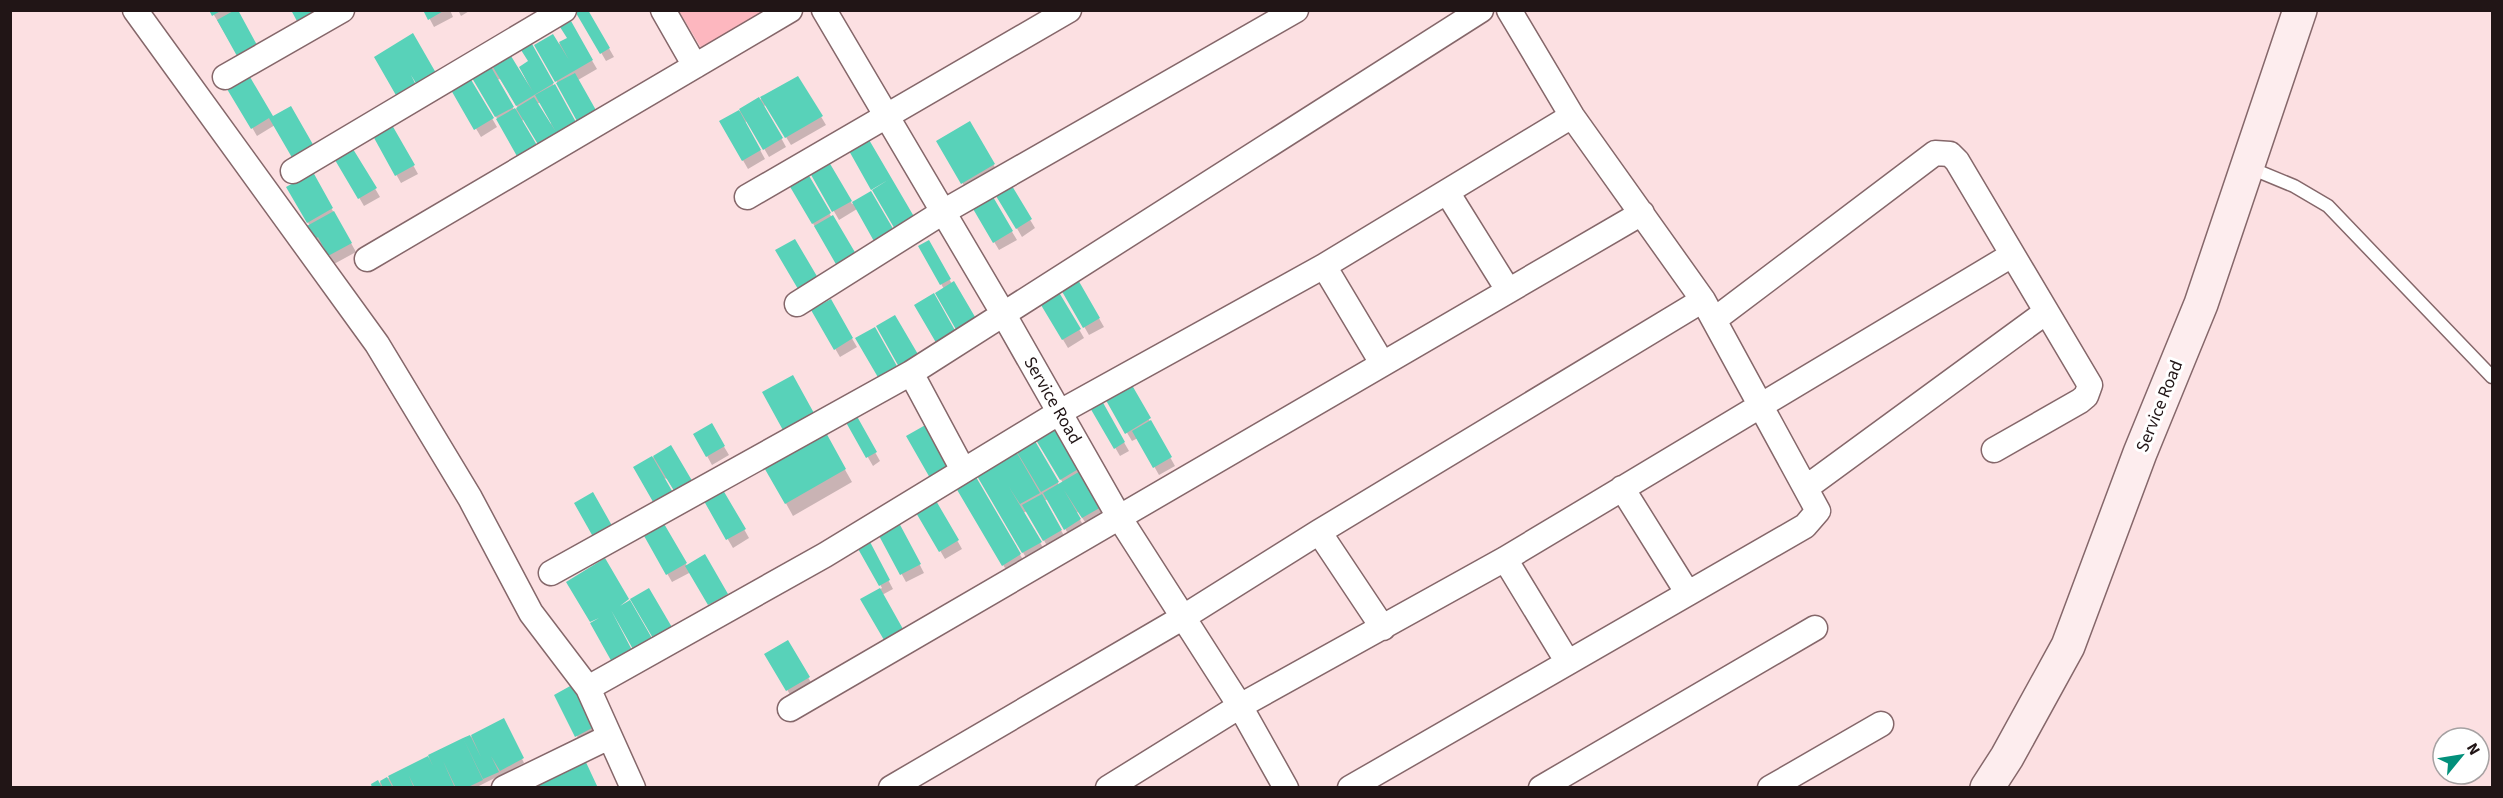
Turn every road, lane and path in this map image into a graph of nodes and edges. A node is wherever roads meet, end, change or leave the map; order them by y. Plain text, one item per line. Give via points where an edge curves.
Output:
1 (135, 10) edge
2 (342, 10) edge
3 (564, 10) edge
4 (663, 10) edge
5 (790, 10) edge
6 (824, 10) edge
7 (1069, 10) edge
8 (1296, 10) edge
9 (1481, 10) edge
10 (1509, 10) edge
11 (2300, 10) edge
12 (695, 66) junction
13 (225, 77) dead end
14 (1572, 116) junction
15 (886, 117) junction
16 (2247, 166) junction
17 (293, 171) dead end
18 (1448, 192) junction
19 (747, 197) dead end
20 (944, 212) junction
21 (1642, 213) junction
22 (2012, 255) junction
23 (367, 259) dead end
24 (1323, 266) junction
25 (1508, 290) junction
26 (797, 304) dead end
27 (1709, 310) junction
28 (2046, 312) junction
29 (1004, 315) junction
30 (1382, 363) junction
31 (911, 373) junction
32 (2493, 376) edge
33 (1761, 405) junction
34 (1060, 412) junction
35 (1994, 450) dead end
36 (963, 470) junction
37 (1807, 487) junction
38 (1622, 488) junction
39 (1119, 517) junction
40 (1318, 532) junction
41 (1505, 559) junction
42 (551, 573) dead end
43 (1687, 592) junction
44 (1182, 618) junction
45 (1383, 628) junction
46 (1815, 628) dead end
47 (1567, 661) junction
48 (588, 688) junction
49 (1240, 706) junction
50 (790, 709) dead end
51 (1881, 724) dead end
52 (609, 737) junction
53 (504, 788) edge
54 (633, 788) edge
55 (891, 788) edge
56 (1108, 788) edge
57 (1287, 788) edge
58 (1350, 788) edge
59 (1541, 788) edge
60 (1770, 788) edge
61 (1987, 788) edge

1 - 48 street via 376,344 470,498 531,613
2 - 13 street
3 - 17 street
4 - 12 street
5 - 12 street
6 - 15 street, Service Road
7 - 15 street
8 - 20 street
9 - 29 street
10 - 14 street
11 - 16 street, Service Road
12 - 23 street
14 - 18 street
14 - 21 street
15 - 19 street
15 - 20 street, Service Road
16 - 32 lane via 2328,206
16 - 61 street, Service Road via 2201,304 2068,646
18 - 24 street
18 - 25 street
20 - 26 street
20 - 29 street, Service Road
21 - 25 street
21 - 27 street
22 - 27 street via 1957,161 1950,154 1935,153
22 - 28 street
22 - 33 street
24 - 30 street
24 - 34 street
25 - 30 street
27 - 33 street
27 - 40 street
28 - 35 street via 2090,389 2080,402
28 - 37 street
29 - 31 street
29 - 34 street, Service Road
30 - 39 street
31 - 36 street
31 - 42 street
33 - 37 street
33 - 38 street
34 - 36 street
34 - 39 street, Service Road
36 - 48 street via 825,555
37 - 43 street via 1818,511 1805,526
38 - 41 street
38 - 43 street
39 - 44 street, Service Road
39 - 50 street
40 - 44 street
40 - 45 street
41 - 45 street
41 - 47 street
43 - 47 street
44 - 49 street, Service Road
44 - 55 street
45 - 49 street
46 - 59 street
47 - 58 street
48 - 52 street
49 - 56 street
49 - 57 street, Service Road
51 - 60 street
52 - 53 street
52 - 54 street

